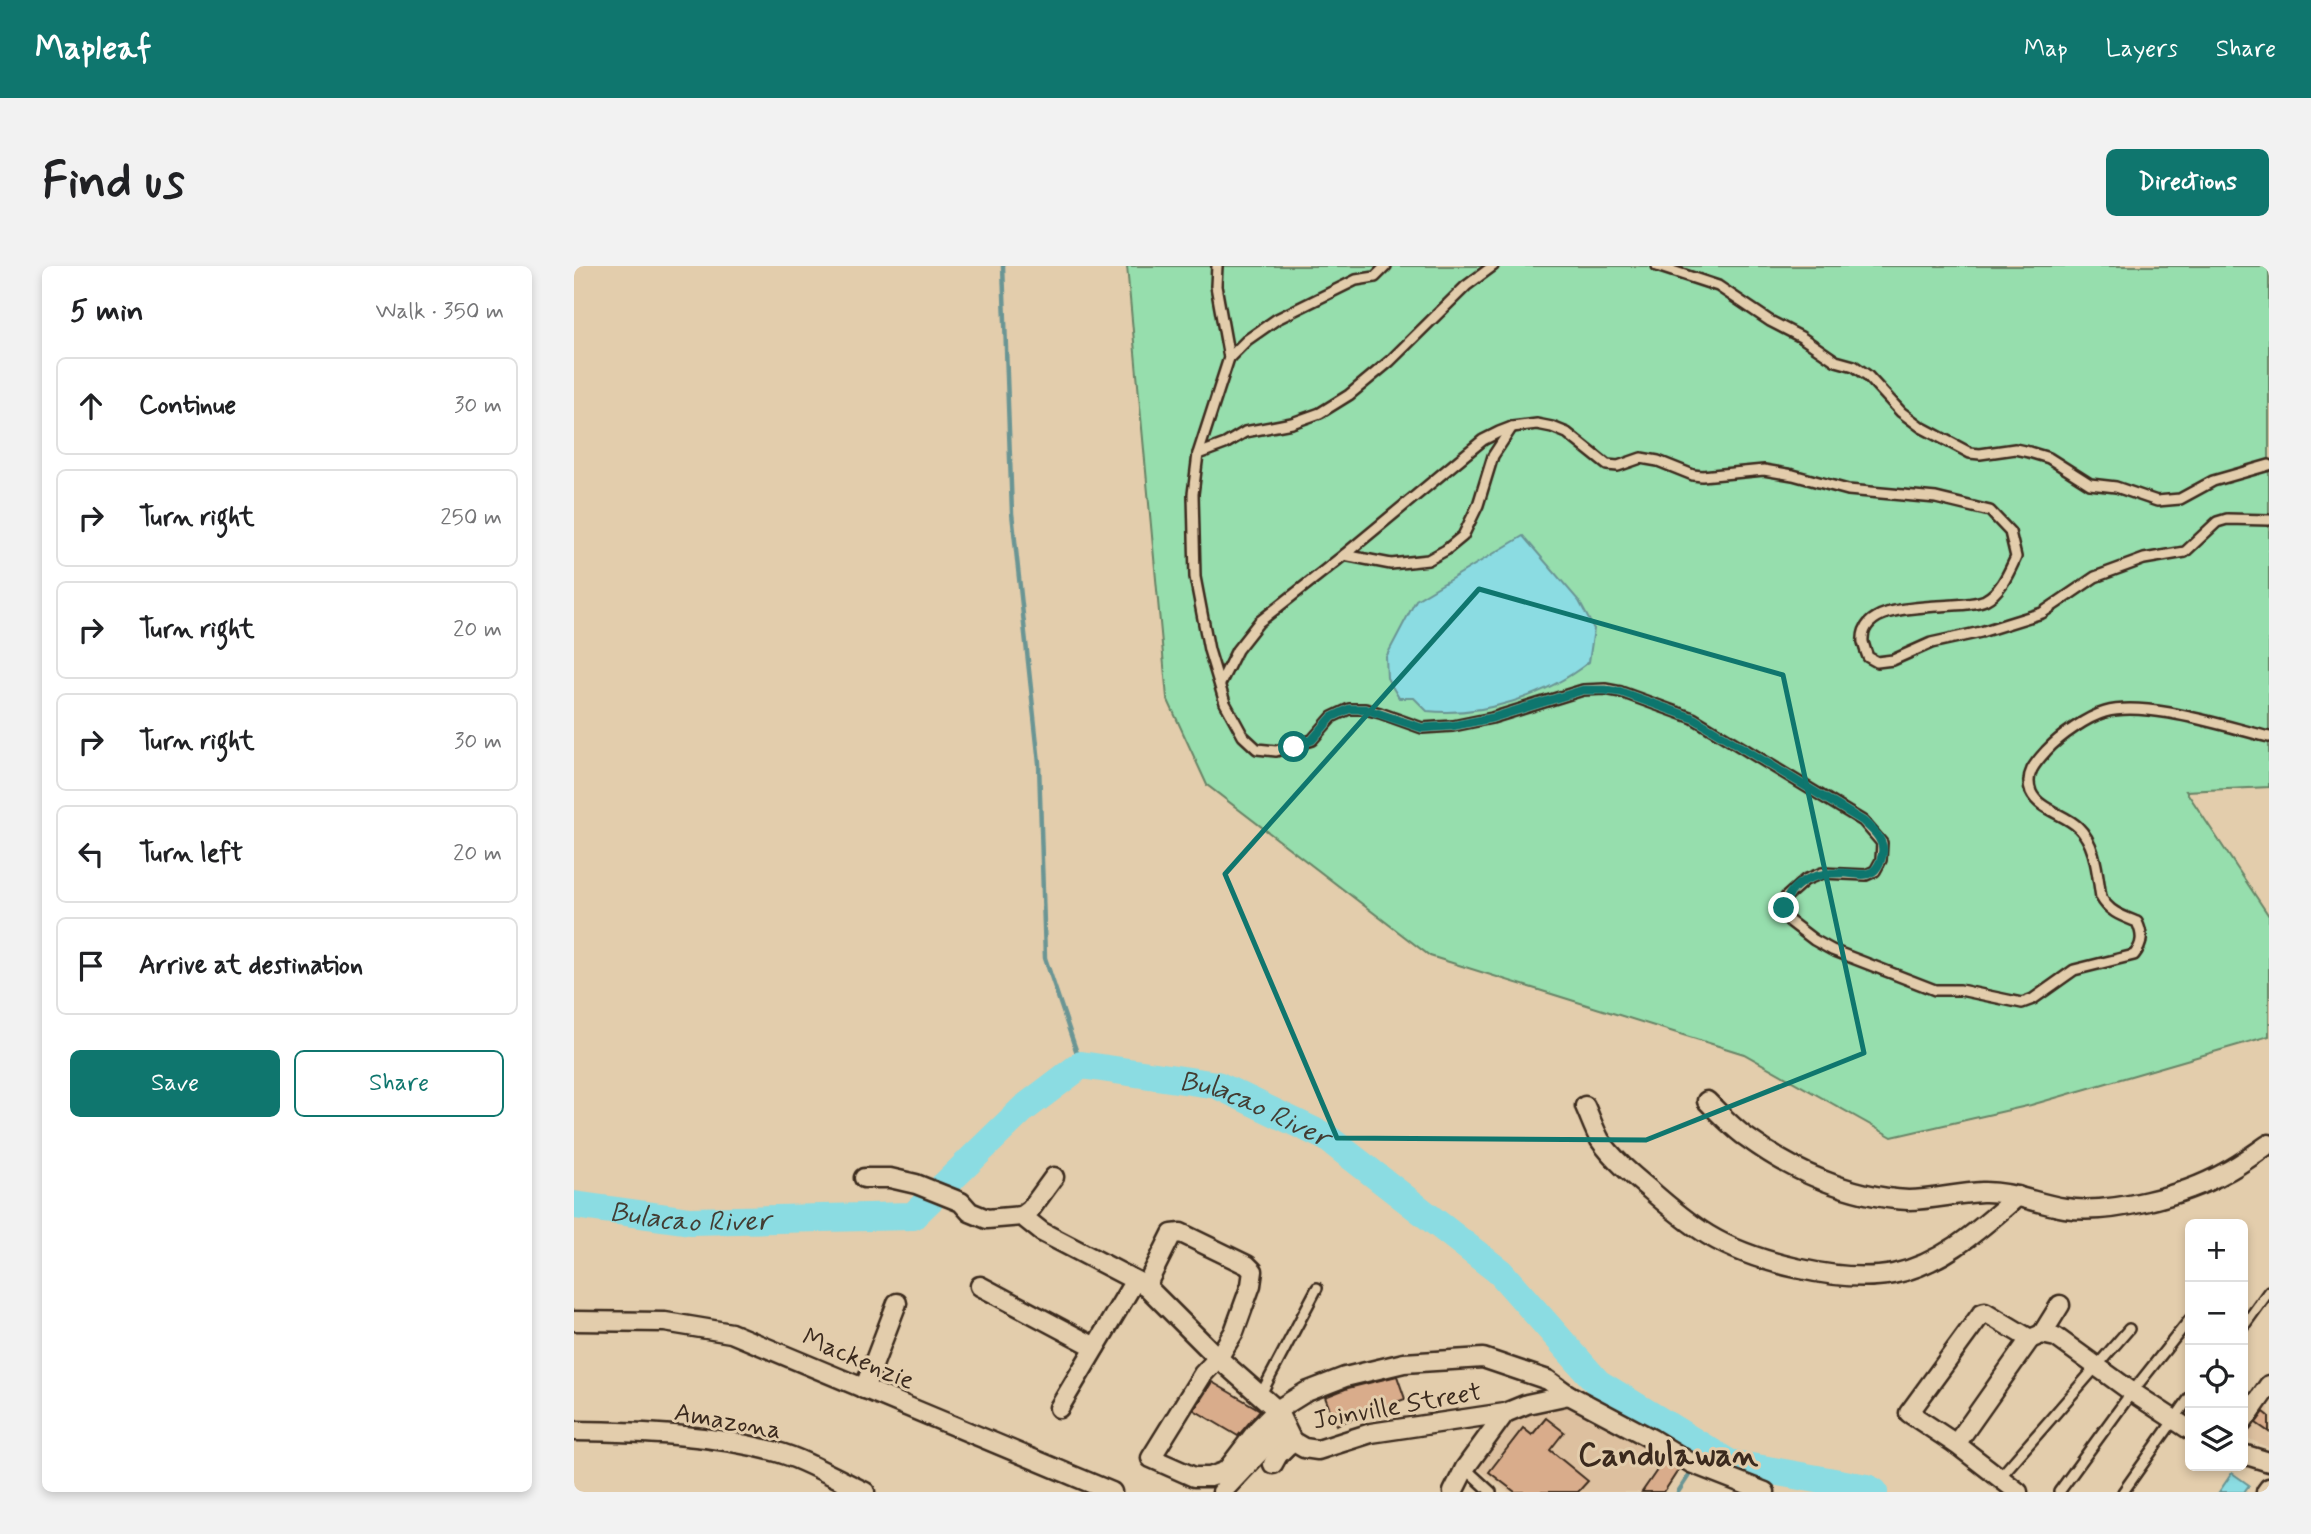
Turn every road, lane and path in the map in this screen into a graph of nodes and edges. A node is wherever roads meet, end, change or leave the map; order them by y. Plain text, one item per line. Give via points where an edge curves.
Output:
1 (1217, 266) edge
2 (1386, 266) edge
3 (1493, 266) edge
4 (1657, 266) edge
5 (1228, 358) junction
6 (1512, 427) junction
7 (1198, 454) junction
8 (2269, 466) edge
9 (2269, 520) edge
10 (1344, 555) junction
11 (1221, 682) junction
12 (2269, 737) edge
13 (1707, 1101) dead end
14 (1585, 1106) dead end
15 (2269, 1144) edge
16 (1054, 1177) dead end
17 (864, 1178) dead end
18 (2018, 1196) junction
19 (1022, 1216) junction
20 (1140, 1284) junction
21 (980, 1286) dead end
22 (1317, 1288) dead end
23 (2269, 1291) edge
24 (897, 1303) dead end
25 (2060, 1305) dead end
26 (2248, 1320) edge
27 (574, 1321) edge
28 (2185, 1325) edge
29 (2129, 1329) dead end
30 (2036, 1337) junction
31 (1095, 1347) junction
32 (1218, 1358) junction
33 (2096, 1365) junction
34 (2269, 1385) edge
35 (864, 1389) junction
36 (2132, 1392) junction
37 (1569, 1395) junction
38 (1260, 1396) junction
39 (2185, 1404) edge
40 (1059, 1408) dead end
41 (1505, 1413) junction
42 (2248, 1415) edge
43 (2173, 1420) junction
44 (1284, 1426) junction
45 (2185, 1427) edge
46 (574, 1431) edge
47 (1956, 1444) junction
48 (2248, 1456) edge
49 (2269, 1462) edge
50 (1273, 1464) dead end
51 (1465, 1468) junction
52 (2001, 1476) junction
53 (865, 1492) edge
54 (1112, 1492) edge
55 (1222, 1492) edge
56 (1453, 1492) edge
57 (1491, 1492) edge
58 (1765, 1492) edge
59 (2018, 1492) edge
60 (2059, 1492) edge
61 (2123, 1492) edge

1 - 5 lane
2 - 5 lane via 1375,277 1356,280 1277,319
3 - 7 lane via 1349,396 1320,413 1245,432
4 - 8 lane via 1718,286 1836,361 1854,366 1921,427 1970,453 2029,452 2049,458 2090,484 2157,501 2180,499 2213,481
5 - 7 lane
6 - 9 lane via 1537,424 1567,433 1607,465 1641,458 1702,476 1764,470 1848,490 1936,498 1990,511 2010,532 2017,557 2004,581 1986,599 1898,610 1874,618 1863,640 1868,657 1877,662 2042,613 2095,577 2144,559 2185,552 2217,522
6 - 10 lane via 1483,440
6 - 10 lane via 1493,456 1464,536 1446,550 1428,560 1391,564
7 - 11 lane via 1193,494 1195,577 1209,650
10 - 11 lane via 1259,622 1237,650
11 - 12 lane via 1225,702 1243,736 1257,749 1276,751 1312,740 1332,717 1349,709 1365,709 1422,728 1443,727 1492,718 1583,690 1621,692 1693,718 1863,821 1882,843 1875,871 1866,875 1822,873 1791,891 1784,908 1788,920 1832,950 1935,990 1960,990 2022,1003 2074,970 2134,955 2142,939 2137,922 2110,911 2101,897 2092,846 2078,826 2032,794 2028,778 2034,764 2054,743 2105,712 2147,709
13 - 18 street via 1744,1136 1778,1159 1874,1197 1910,1200 1983,1192
14 - 18 street via 1601,1140 1623,1168 1668,1206 1708,1235 1794,1268 1847,1277 1903,1271 1949,1252
15 - 18 street via 2224,1174 2122,1208 2063,1208
16 - 19 street
17 - 19 street via 890,1178 928,1189 987,1219
19 - 20 street via 1042,1232
20 - 31 street
20 - 32 street
20 - 32 street via 1175,1232 1251,1268 1251,1285 1234,1332
21 - 31 street
22 - 38 lane
23 - 26 lane
24 - 35 street
25 - 30 street
27 - 35 street, Mackenzie via 665,1322 731,1333
28 - 36 lane
29 - 33 lane
30 - 33 street via 2056,1336
30 - 47 street
30 - 47 street via 1982,1313 1909,1413
31 - 40 street
32 - 38 street
32 - 44 street via 1203,1374 1151,1458 1194,1477 1210,1477 1226,1471 1245,1444
33 - 36 street
33 - 52 lane
34 - 42 street
35 - 54 street, Mackenzie
36 - 43 street
36 - 60 lane
37 - 41 street, Joinville Street
37 - 44 street via 1549,1380 1483,1358 1404,1363 1306,1392
37 - 58 street via 1695,1465
38 - 44 street
39 - 43 lane
41 - 44 street, Joinville Street via 1371,1433 1318,1450 1304,1448
41 - 51 street, Joinville Street
43 - 45 street
43 - 61 lane
44 - 50 street
44 - 55 street
46 - 53 street, Amazona via 700,1436 780,1452
47 - 52 street
48 - 49 street
51 - 56 street, Joinville Street
51 - 57 lane
52 - 59 street

